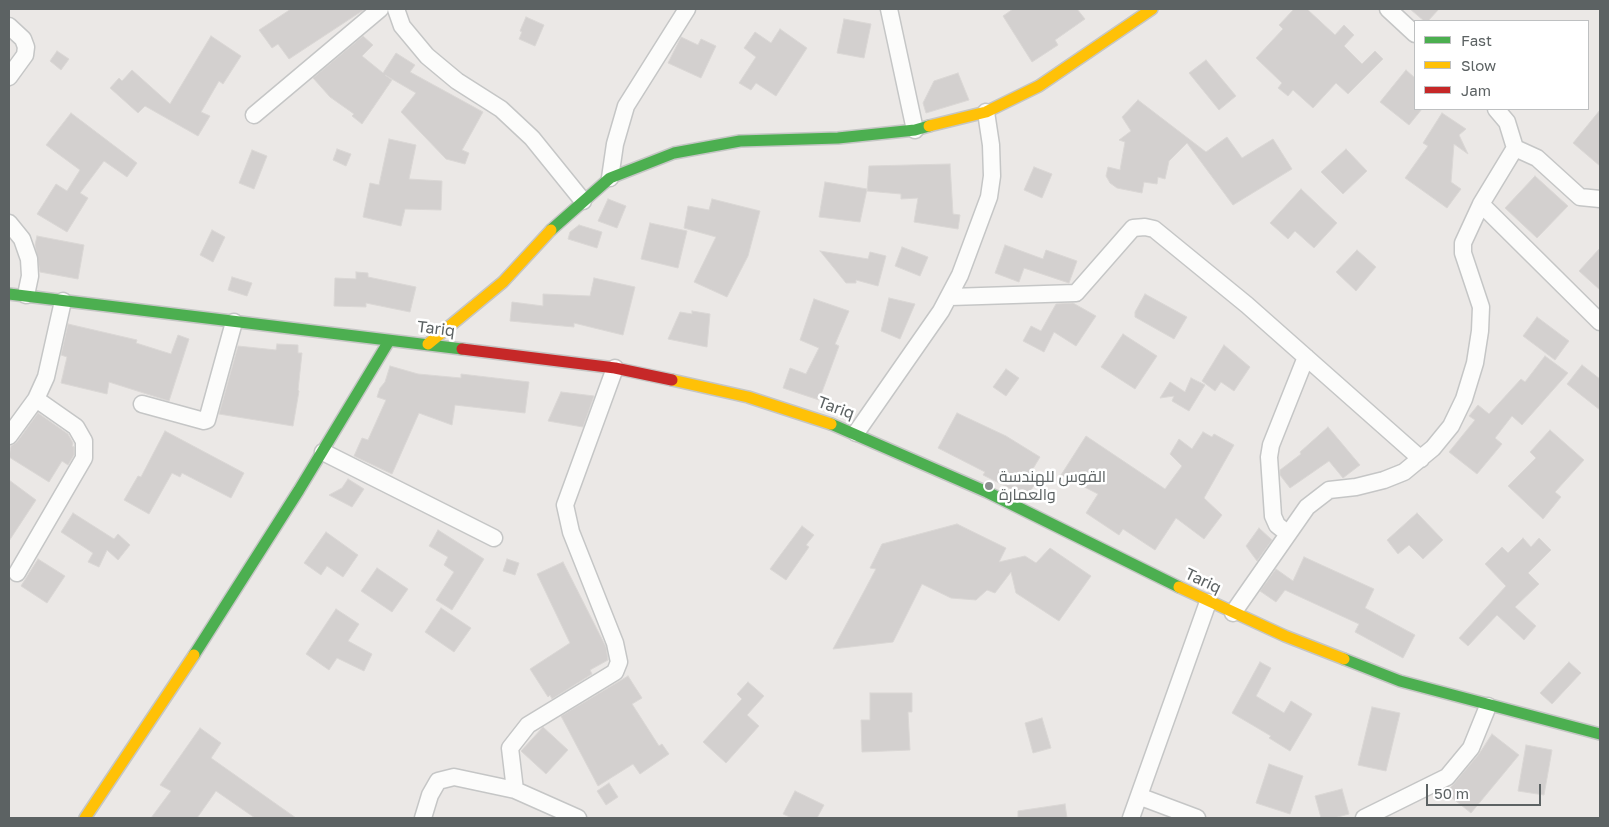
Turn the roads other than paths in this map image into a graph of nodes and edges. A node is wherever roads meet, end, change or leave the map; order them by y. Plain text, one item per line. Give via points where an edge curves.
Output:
1 (380, 9) edge
2 (396, 9) edge
3 (687, 9) edge
4 (889, 9) edge
5 (1152, 9) edge
6 (1388, 9) edge
7 (9, 26) edge
8 (1414, 33) edge
9 (9, 77) edge
10 (1497, 110) edge
11 (986, 112) junction
12 (254, 115) dead end
13 (915, 130) junction
14 (1515, 148) junction
15 (610, 178) junction
16 (1600, 199) edge
17 (582, 201) junction
18 (1481, 204) junction
19 (9, 223) edge
20 (9, 294) edge
21 (26, 295) junction
22 (950, 297) junction
23 (63, 301) junction
24 (234, 322) junction
25 (1600, 322) edge
26 (389, 341) junction
27 (428, 344) junction
28 (1306, 358) junction
29 (615, 368) junction
30 (36, 399) junction
31 (142, 404) dead end
32 (856, 433) junction
33 (9, 436) edge
34 (322, 452) junction
35 (1421, 459) junction
36 (1287, 533) junction
37 (494, 538) dead end
38 (16, 573) dead end
39 (1208, 602) junction
40 (1233, 613) junction
41 (1488, 706) junction
42 (1600, 734) edge
43 (515, 790) junction
44 (1141, 797) junction
45 (85, 818) edge
46 (424, 818) edge
47 (578, 818) edge
48 (1132, 818) edge
49 (1197, 818) edge
50 (1364, 818) edge

1 - 12 street
2 - 17 street via 402,26 427,56 456,81 508,115 532,138
3 - 15 street via 626,106
4 - 13 street
5 - 11 main road via 1039,86
6 - 8 street
7 - 9 street via 23,39 26,47 25,55
10 - 14 street via 1507,122
11 - 13 main road
11 - 22 street via 991,145 989,197
13 - 15 main road via 838,138 740,141 674,152
14 - 16 street via 1537,158 1580,197
14 - 18 street
15 - 17 main road
17 - 27 main road via 503,282
18 - 25 street
18 - 35 street via 1463,243 1462,253 1481,307 1475,363 1464,399 1451,426
19 - 21 street via 22,239 29,259
20 - 21 main road, Tariq
21 - 23 main road, Tariq
22 - 28 street via 1076,292 1133,228 1145,227 1154,229
22 - 32 street
23 - 24 main road, Tariq
23 - 30 street via 46,377
24 - 26 main road, Tariq
24 - 31 street via 207,420
26 - 27 main road, Tariq
26 - 34 main road
27 - 29 main road, Tariq
28 - 35 street
28 - 36 street via 1269,457 1273,516 1277,525
29 - 32 main road, Tariq via 748,397
29 - 43 street via 565,505 571,532 615,643 619,662 615,672 528,725 518,736 510,748
30 - 33 street
30 - 38 street via 76,427 84,441 84,458
32 - 39 main road, Tariq via 987,492
34 - 37 street
34 - 45 main road via 191,660
35 - 36 street via 1404,472 1384,480 1329,490 1307,507
36 - 40 street
39 - 40 main road, Tariq
39 - 44 street
40 - 41 main road, Tariq via 1391,677
41 - 42 main road, Tariq
41 - 50 street via 1471,748 1447,777
43 - 46 street via 454,776 438,781 430,795
43 - 47 street
44 - 48 street
44 - 49 street

